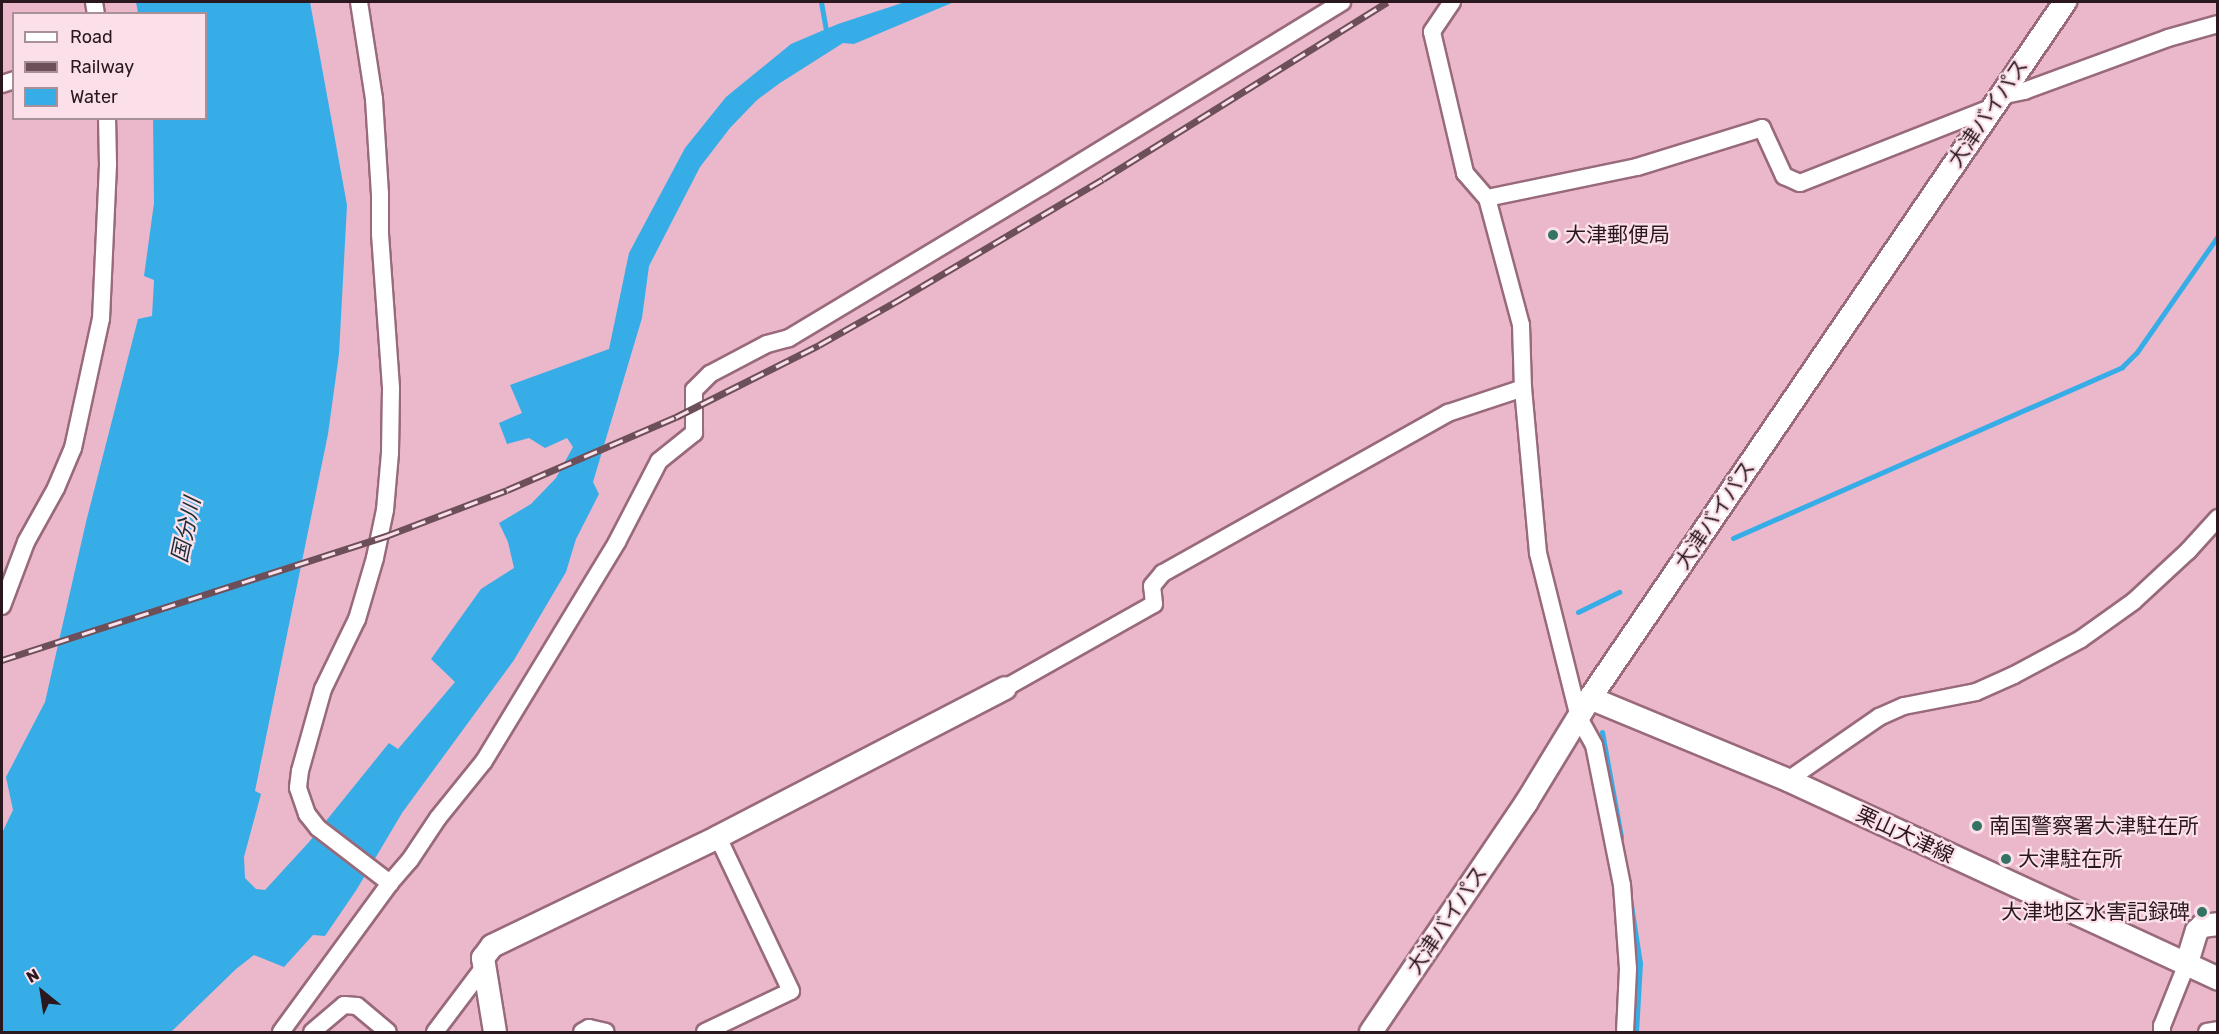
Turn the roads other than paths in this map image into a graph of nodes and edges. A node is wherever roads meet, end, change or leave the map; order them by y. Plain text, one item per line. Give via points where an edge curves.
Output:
1 (359, 2) edge
2 (1342, 2) edge
3 (1452, 2) edge
4 (2065, 2) edge
5 (2217, 24) edge
6 (1996, 101) junction
7 (106, 120) edge
8 (1486, 198) junction
9 (1523, 388) junction
10 (2217, 518) edge
11 (2, 606) edge
12 (1005, 688) joint
13 (1590, 698) junction
14 (1579, 718) junction
15 (1788, 780) junction
16 (718, 837) junction
17 (385, 879) junction
18 (2217, 924) edge
19 (2186, 966) junction
20 (484, 967) junction
21 (2217, 979) edge
22 (2217, 1030) edge
23 (281, 1032) edge
24 (312, 1032) edge
25 (388, 1032) edge
26 (435, 1032) edge
27 (495, 1032) edge
28 (582, 1032) edge
29 (606, 1032) edge
30 (705, 1032) edge
31 (1371, 1032) edge
32 (1625, 1032) edge
33 (2162, 1032) edge
34 (2206, 1032) edge

1 - 17 street via 372,89 380,187 391,389 390,453 385,510 375,558 357,619 323,689 298,788 318,828
2 - 17 street via 799,332 710,374 694,390 694,433 659,460 617,542 484,761 410,860
3 - 8 street via 1432,32 1465,173
4 - 6 main road, 大津バイパス
5 - 6 street
6 - 8 street via 1800,183 1784,176 1762,128 1637,167
6 - 13 main road, 大津バイパス
7 - 11 street via 108,164 101,319 74,448 26,542
8 - 9 street via 1521,325
9 - 12 street via 1448,413 1163,573 1152,586 1154,604
9 - 14 street via 1538,553
10 - 15 street via 2134,601 2081,639 1976,692 1904,706 1879,717
12 - 16 main road
13 - 14 main road, 大津バイパス
13 - 15 main road, 栗山大津線
14 - 31 main road, 大津バイパス
14 - 32 street via 1594,745 1622,885 1628,969
15 - 19 main road, 栗山大津線
16 - 20 main road via 492,946 483,958
16 - 30 street via 792,991
17 - 23 street
18 - 19 main road via 2202,926 2197,931
19 - 21 main road, 栗山大津線
19 - 33 street
20 - 26 street
20 - 27 main road
22 - 34 street
24 - 25 street via 344,1005 357,1006
28 - 29 street via 589,1028

